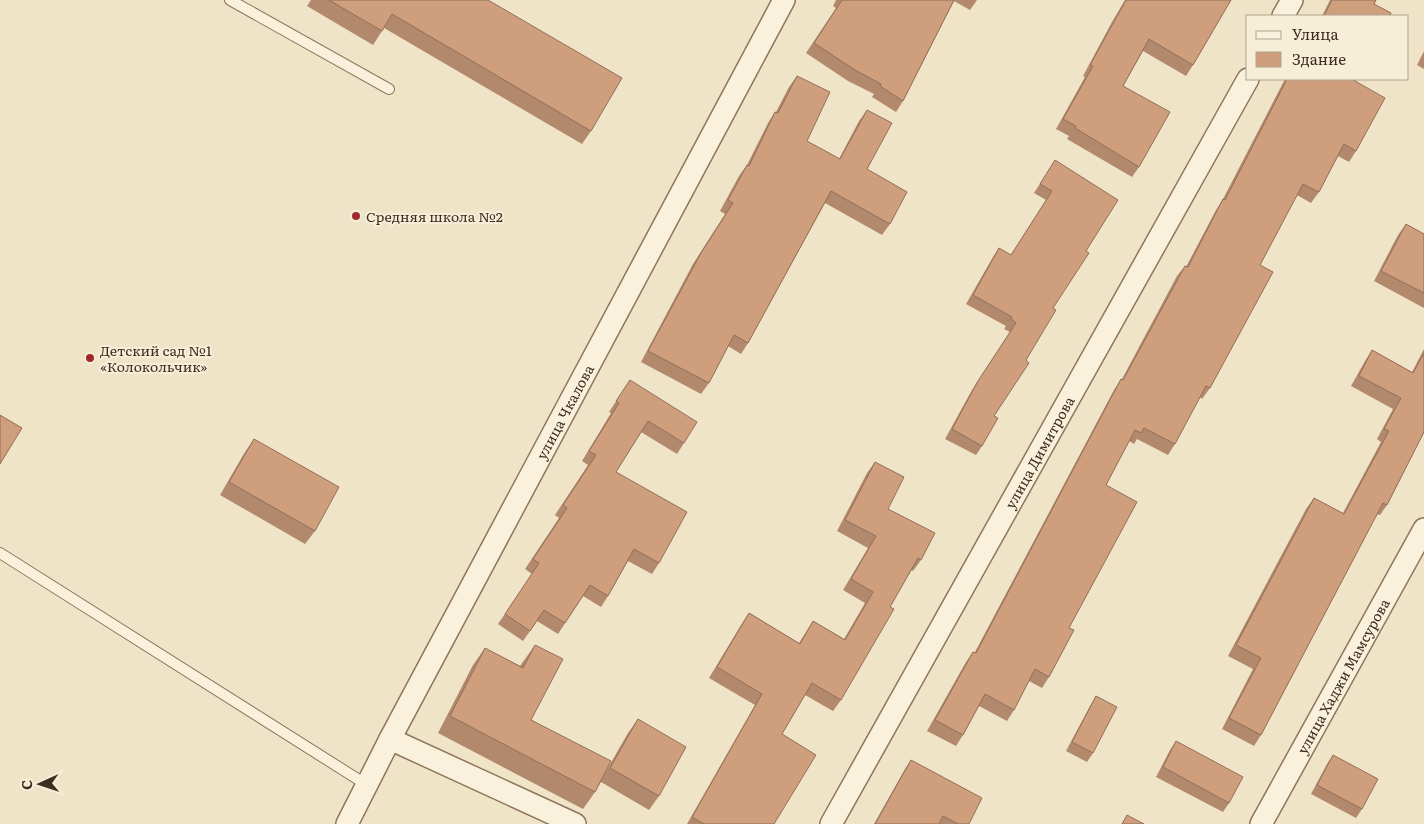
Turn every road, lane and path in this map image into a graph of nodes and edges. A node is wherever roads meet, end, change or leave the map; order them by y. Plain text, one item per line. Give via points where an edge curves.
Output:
1 (230, 0) edge
2 (784, 0) edge
3 (1292, 0) edge
4 (1284, 15) edge
5 (1247, 80) edge
6 (389, 89) dead end
7 (1424, 529) edge
8 (0, 552) edge
9 (390, 739) junction
10 (367, 785) junction
11 (347, 824) edge
12 (575, 824) edge
13 (831, 824) edge
14 (1261, 824) edge

1 - 6 lane
2 - 9 street, улица Чкалова
3 - 4 street
5 - 13 street, улица Димитрова
7 - 14 street, улица Хаджи Мамсурова
8 - 10 lane
9 - 10 street, улица Чкалова
9 - 12 street
10 - 11 street, улица Чкалова

